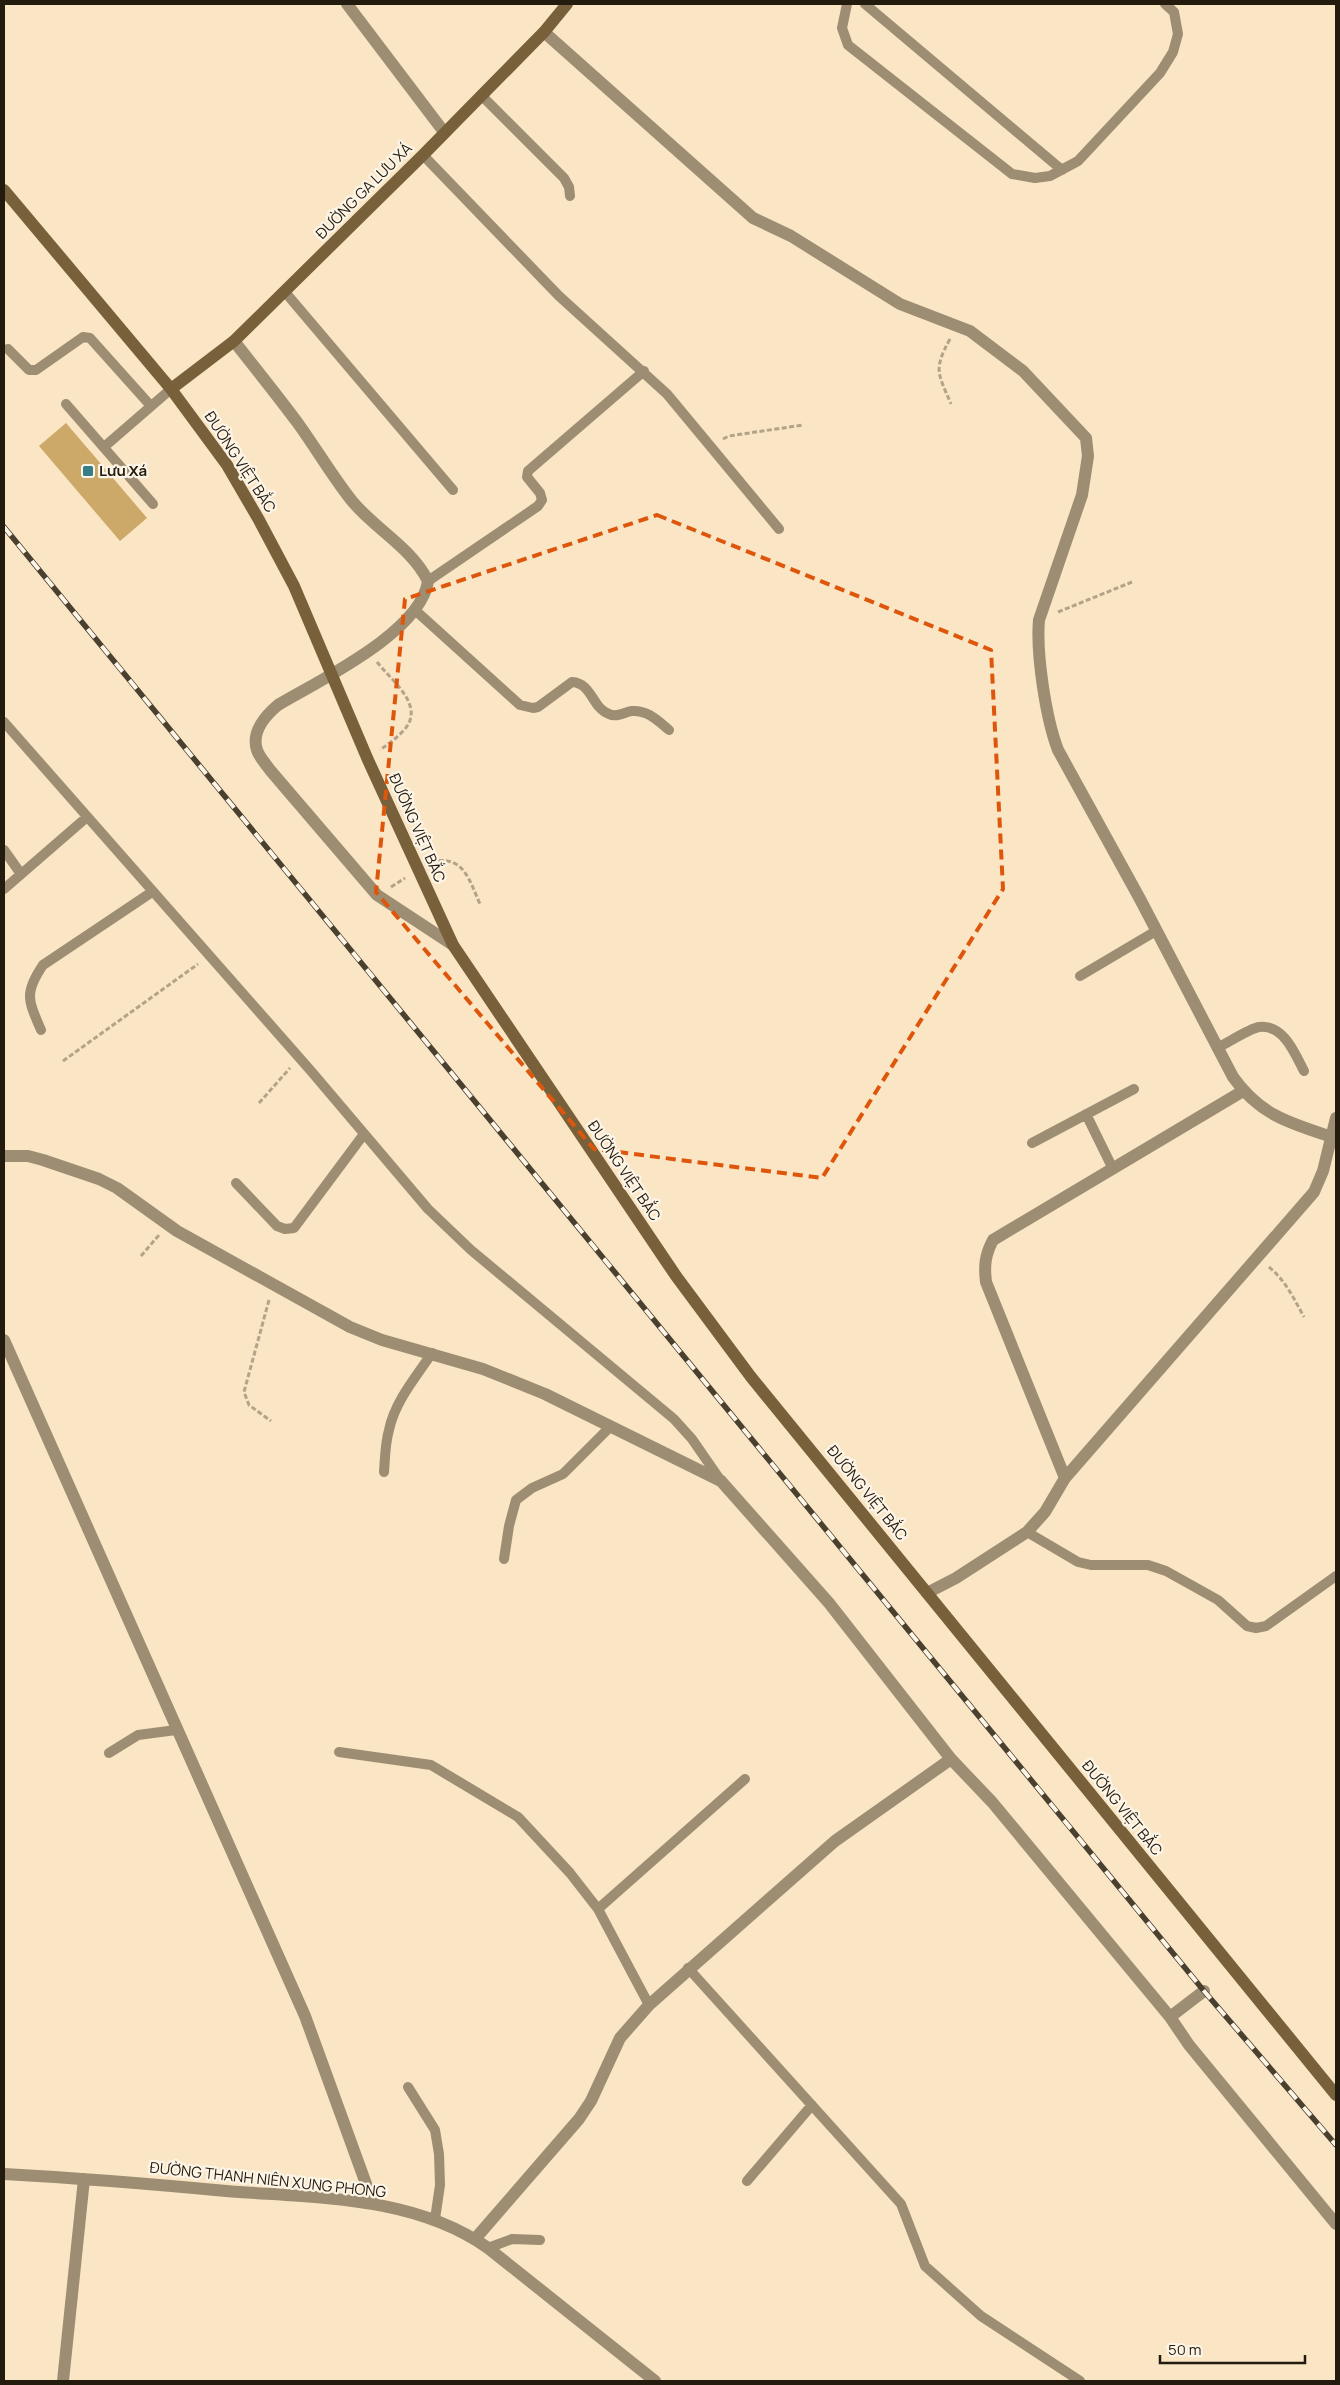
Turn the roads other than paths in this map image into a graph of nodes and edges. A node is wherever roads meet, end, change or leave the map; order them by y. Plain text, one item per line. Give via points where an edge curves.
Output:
1 (347, 4) edge
2 (847, 4) edge
3 (865, 4) edge
4 (1165, 4) edge
5 (564, 5) edge
6 (544, 32) junction
7 (481, 95) junction
8 (444, 132) junction
9 (423, 156) junction
10 (1062, 170) junction
11 (4, 190) edge
12 (570, 196) dead end
13 (285, 292) junction
14 (234, 341) junction
15 (8, 349) dead end
16 (644, 371) junction
17 (171, 389) junction
18 (66, 404) dead end
19 (150, 405) junction
20 (104, 447) junction
21 (453, 490) dead end
22 (153, 504) dead end
23 (779, 528) dead end
24 (428, 580) junction
25 (415, 610) junction
26 (332, 672) junction
27 (4, 722) edge
28 (670, 730) dead end
29 (87, 817) junction
30 (4, 850) edge
31 (21, 874) junction
32 (4, 889) edge
33 (152, 892) junction
34 (1156, 931) junction
35 (453, 945) junction
36 (1080, 976) dead end
37 (41, 1030) dead end
38 (1218, 1048) junction
39 (1304, 1071) dead end
40 (1134, 1089) dead end
41 (1243, 1091) junction
42 (1086, 1114) junction
43 (1336, 1118) edge
44 (364, 1134) junction
45 (1332, 1137) junction
46 (1032, 1143) dead end
47 (4, 1156) edge
48 (1113, 1169) junction
49 (236, 1183) dead end
50 (4, 1340) edge
51 (432, 1353) junction
52 (611, 1426) junction
53 (384, 1472) dead end
54 (1066, 1478) junction
55 (722, 1481) junction
56 (1027, 1532) junction
57 (504, 1559) dead end
58 (1336, 1576) edge
59 (927, 1593) junction
60 (176, 1730) junction
61 (339, 1752) dead end
62 (109, 1753) dead end
63 (952, 1759) junction
64 (745, 1779) dead end
65 (598, 1909) junction
66 (688, 1968) junction
67 (1204, 1991) dead end
68 (649, 2005) junction
69 (1170, 2018) junction
70 (408, 2087) dead end
71 (1336, 2095) edge
72 (812, 2105) junction
73 (4, 2174) edge
74 (84, 2179) junction
75 (747, 2181) dead end
76 (373, 2203) junction
77 (435, 2220) junction
78 (1336, 2224) edge
79 (475, 2239) junction
80 (540, 2240) dead end
81 (488, 2248) junction
82 (63, 2381) edge
83 (655, 2381) edge
84 (1080, 2381) edge

1 - 8 street
2 - 10 lane via 842,28 848,45 1012,174 1035,178
3 - 10 lane
4 - 10 lane via 1174,12 1178,34 1173,52 1160,73 1084,154
5 - 6 main road, ĐƯỜNG GA LƯU XÁ
6 - 7 main road, ĐƯỜNG GA LƯU XÁ
6 - 34 street via 753,218 791,236 900,304 970,331 1023,371 1086,438 1088,456 1082,495 1038,620 1037,640 1052,733 1058,750
7 - 8 main road, ĐƯỜNG GA LƯU XÁ
7 - 12 lane via 564,178
8 - 9 main road, ĐƯỜNG GA LƯU XÁ
9 - 13 main road, ĐƯỜNG GA LƯU XÁ
9 - 16 lane via 559,296
11 - 17 main road, ĐƯỜNG VIỆT BẮC
13 - 14 main road, ĐƯỜNG GA LƯU XÁ
13 - 21 lane
14 - 17 main road, ĐƯỜNG GA LƯU XÁ
14 - 24 street via 352,500 409,554
15 - 19 lane via 29,370 36,370 84,337 90,338
16 - 23 lane
16 - 24 lane via 528,471 527,477 540,493 542,500 538,506
17 - 19 lane
17 - 26 main road, ĐƯỜNG VIỆT BẮC via 227,465 259,520 294,586
18 - 20 lane
19 - 20 lane
20 - 22 lane
24 - 25 street
25 - 26 street via 389,637
25 - 28 lane via 520,705 538,707 572,682 579,682 608,714 644,712
26 - 35 main road, ĐƯỜNG VIỆT BẮC via 368,760
26 - 35 street via 268,713 256,738 257,750 270,770 377,895
27 - 29 lane
29 - 31 lane
29 - 33 lane
30 - 31 lane
31 - 32 lane
33 - 37 lane via 44,965 31,982 29,995
33 - 44 lane
34 - 36 lane
34 - 38 street
35 - 59 main road, ĐƯỜNG VIỆT BẮC via 676,1276 751,1376
38 - 39 lane via 1259,1027 1270,1028 1290,1044
38 - 41 street
40 - 42 lane
41 - 45 street via 1260,1108 1281,1120
41 - 48 street
42 - 46 lane
42 - 48 lane
43 - 45 street
44 - 49 lane via 294,1228 277,1226
44 - 55 lane via 428,1209 471,1250 674,1419
45 - 54 street via 1314,1192
47 - 51 street via 28,1156 84,1173 117,1188 168,1225 350,1328
48 - 54 street via 994,1240 986,1253 986,1282
50 - 60 street
51 - 52 street via 509,1380
51 - 53 lane via 393,1417 388,1431
52 - 55 street
52 - 57 lane via 564,1474 532,1488 516,1500
54 - 56 street via 1045,1512
55 - 63 street via 829,1603
56 - 58 lane via 1078,1562 1148,1565 1166,1571 1218,1600 1247,1626 1256,1628 1266,1626
56 - 59 street
59 - 71 main road, ĐƯỜNG VIỆT BẮC
60 - 62 lane via 138,1735
60 - 76 street via 305,2016
61 - 65 lane via 431,1765 518,1817 570,1872
63 - 66 street via 835,1841
63 - 69 street via 992,1802
64 - 65 lane
65 - 68 lane
66 - 68 street
66 - 72 lane
67 - 69 street
68 - 79 street via 620,2038 579,2119
69 - 78 street
70 - 77 lane via 434,2130 439,2154 440,2185
72 - 75 lane
72 - 84 lane via 901,2204 925,2266 981,2316
73 - 74 street, ĐƯỜNG THANH NIÊN XUNG PHONG
74 - 76 street, ĐƯỜNG THANH NIÊN XUNG PHONG
74 - 82 street
76 - 77 street, ĐƯỜNG THANH NIÊN XUNG PHONG
77 - 79 street, ĐƯỜNG THANH NIÊN XUNG PHONG
79 - 81 street, ĐƯỜNG THANH NIÊN XUNG PHONG
80 - 81 lane via 512,2239
81 - 83 street, ĐƯỜNG THANH NIÊN XUNG PHONG

